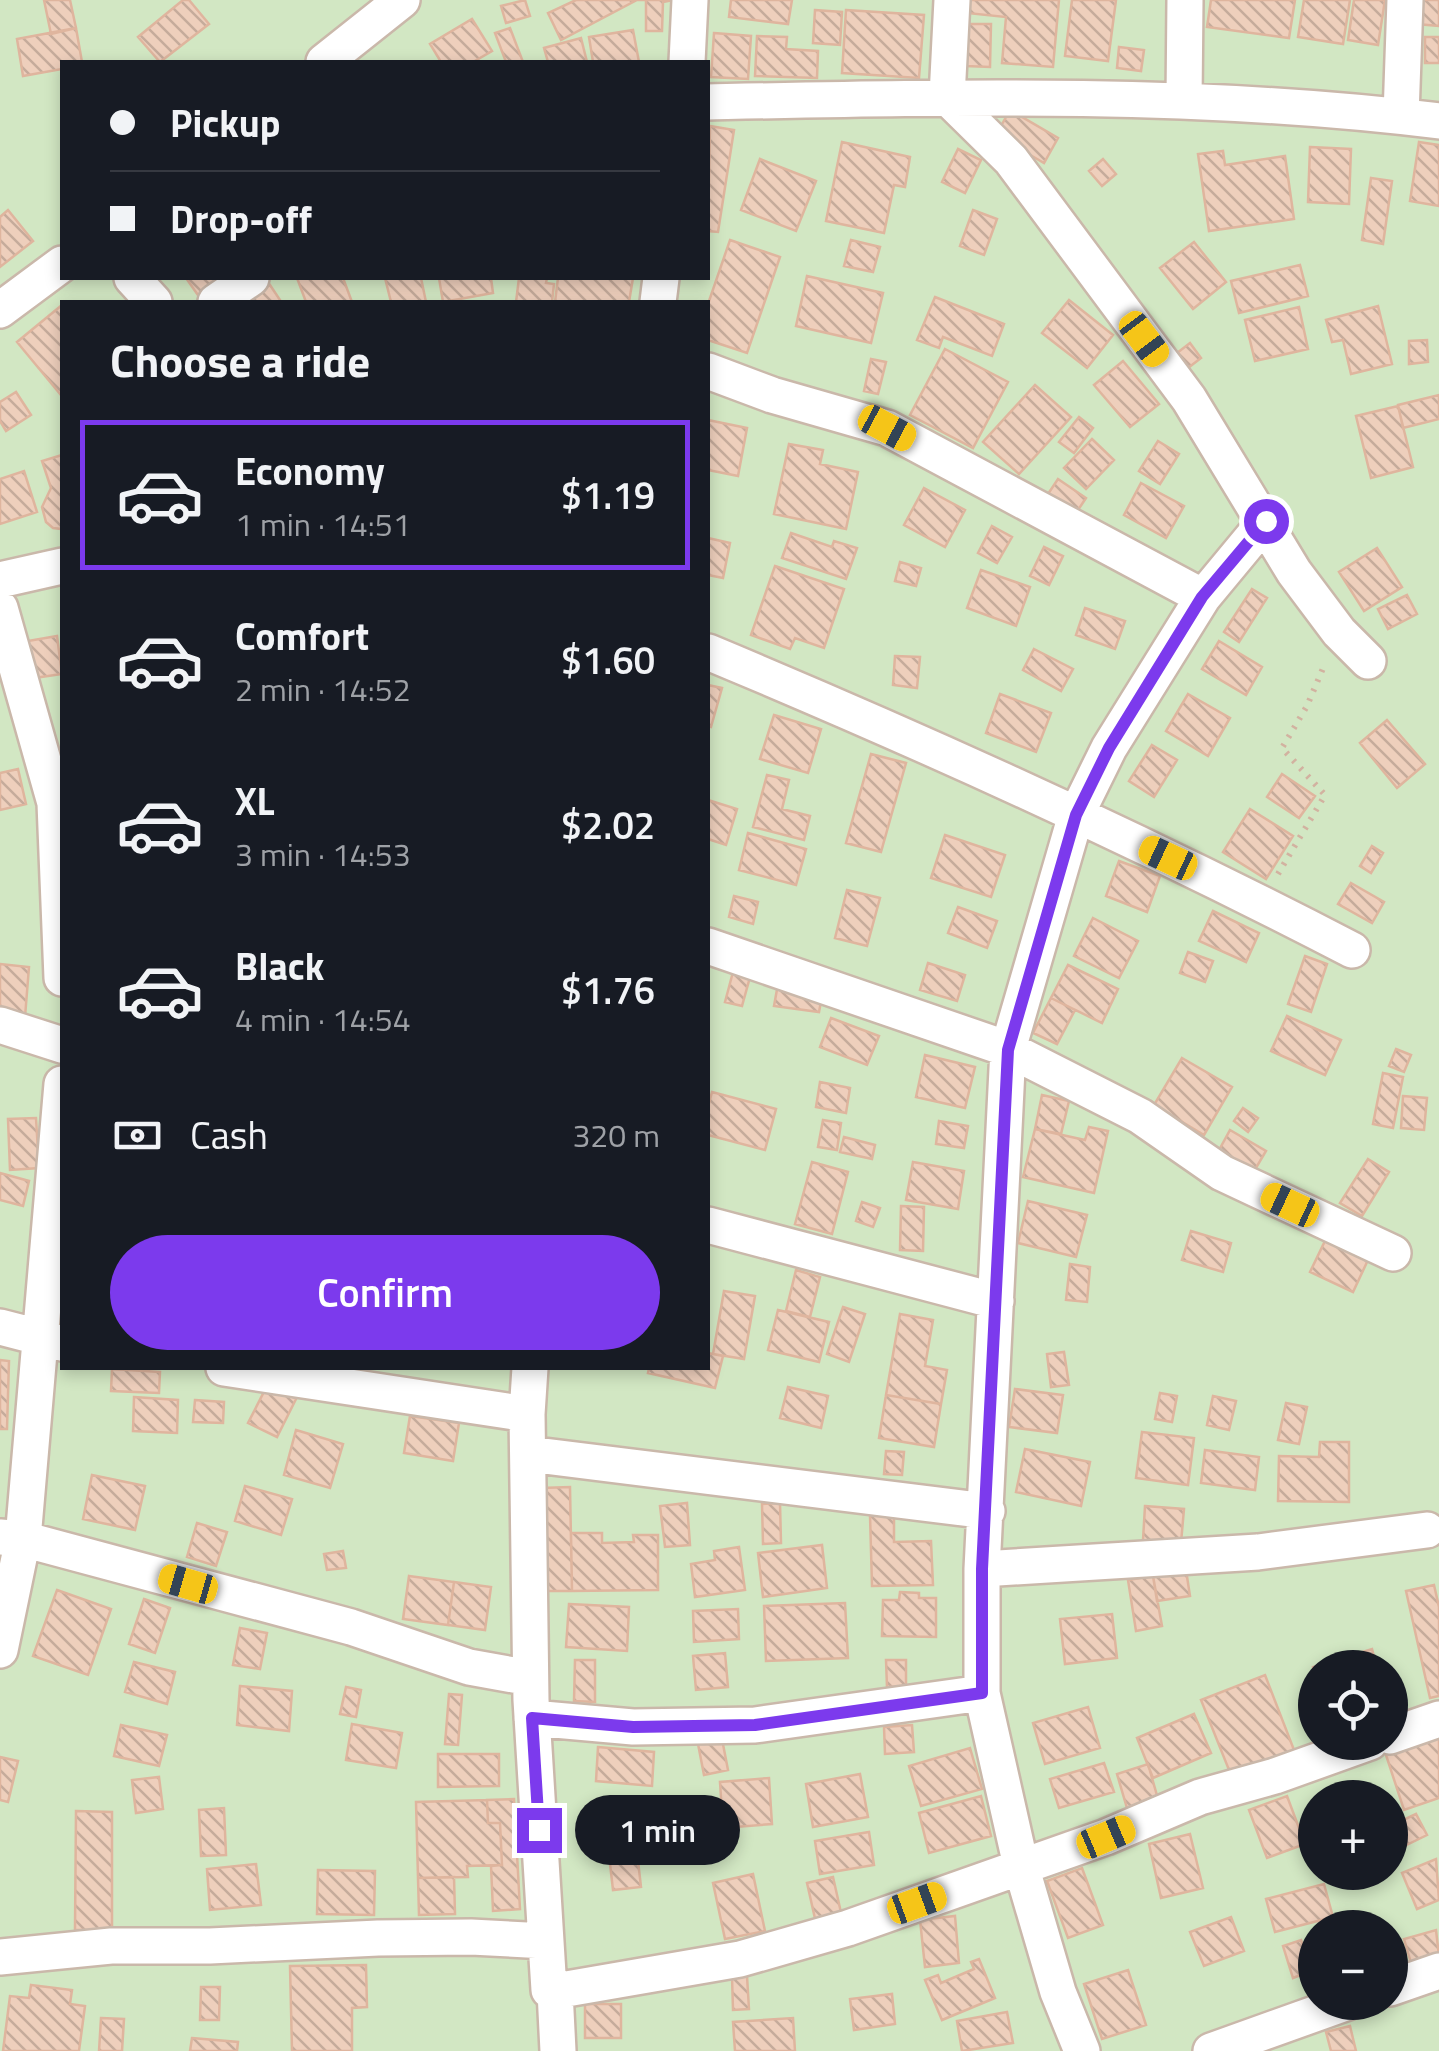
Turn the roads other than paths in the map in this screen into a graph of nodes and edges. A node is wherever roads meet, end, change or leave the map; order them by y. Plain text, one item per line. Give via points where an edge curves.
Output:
1 (402, 0) edge
2 (690, 0) edge
3 (952, 0) edge
4 (1186, 0) edge
5 (1405, 0) edge
6 (327, 60) edge
7 (687, 60) edge
8 (948, 97) junction
9 (1184, 100) junction
10 (710, 102) edge
11 (1401, 116) junction
12 (1439, 121) edge
13 (60, 265) edge
14 (134, 280) edge
15 (249, 280) edge
16 (152, 300) edge
17 (219, 300) edge
18 (0, 310) edge
19 (710, 372) edge
20 (1266, 521) junction
21 (60, 566) edge
22 (0, 580) edge
23 (1202, 597) junction
24 (0, 608) edge
25 (710, 653) edge
26 (1368, 661) dead end
27 (58, 803) edge
28 (1076, 815) junction
29 (60, 890) edge
30 (710, 947) edge
31 (1352, 950) dead end
32 (0, 1026) edge
33 (60, 1045) edge
34 (1008, 1050) junction
35 (60, 1135) edge
36 (710, 1227) edge
37 (1392, 1253) dead end
38 (996, 1301) junction
39 (0, 1327) edge
40 (52, 1341) edge
41 (237, 1370) edge
42 (530, 1370) edge
43 (527, 1414) junction
44 (528, 1454) junction
45 (987, 1511) junction
46 (1427, 1530) dead end
47 (12, 1538) edge
48 (982, 1569) junction
49 (0, 1650) edge
50 (530, 1678) junction
51 (982, 1693) junction
52 (532, 1718) junction
53 (1439, 1718) edge
54 (1408, 1729) edge
55 (1320, 1760) edge
56 (1021, 1866) junction
57 (546, 1941) junction
58 (0, 1957) edge
59 (1439, 1970) edge
60 (1408, 1981) edge
61 (554, 1991) junction
62 (1298, 2020) edge
63 (558, 2051) edge
64 (1082, 2051) edge
65 (1212, 2051) edge

1 - 6 street
2 - 7 street
3 - 8 street
4 - 9 street
5 - 11 street
8 - 9 street
8 - 10 street
8 - 20 street via 1011,160 1189,399
9 - 11 street
11 - 12 street
13 - 18 street
14 - 16 street
15 - 17 street
19 - 23 street via 887,428
20 - 23 street
20 - 26 street via 1294,572
21 - 22 street
23 - 28 street
24 - 27 street
25 - 28 street
27 - 29 street
28 - 31 street
28 - 34 street
30 - 34 street
32 - 33 street
34 - 37 street via 1140,1116 1222,1173
34 - 38 street
35 - 40 street
36 - 38 street
38 - 45 street
39 - 40 street
40 - 47 street
41 - 43 street
42 - 43 street
43 - 44 street
44 - 45 street
44 - 50 street
45 - 48 street
46 - 48 street via 1258,1552
47 - 49 street
47 - 50 street
48 - 51 street
50 - 52 street
51 - 52 street via 755,1725 633,1727
51 - 56 street
52 - 57 street
53 - 54 street
55 - 56 street via 1200,1797
56 - 61 street via 740,1959
56 - 64 street
57 - 58 street via 378,1938 110,1946
57 - 61 street
59 - 60 street
61 - 63 street
62 - 65 street

